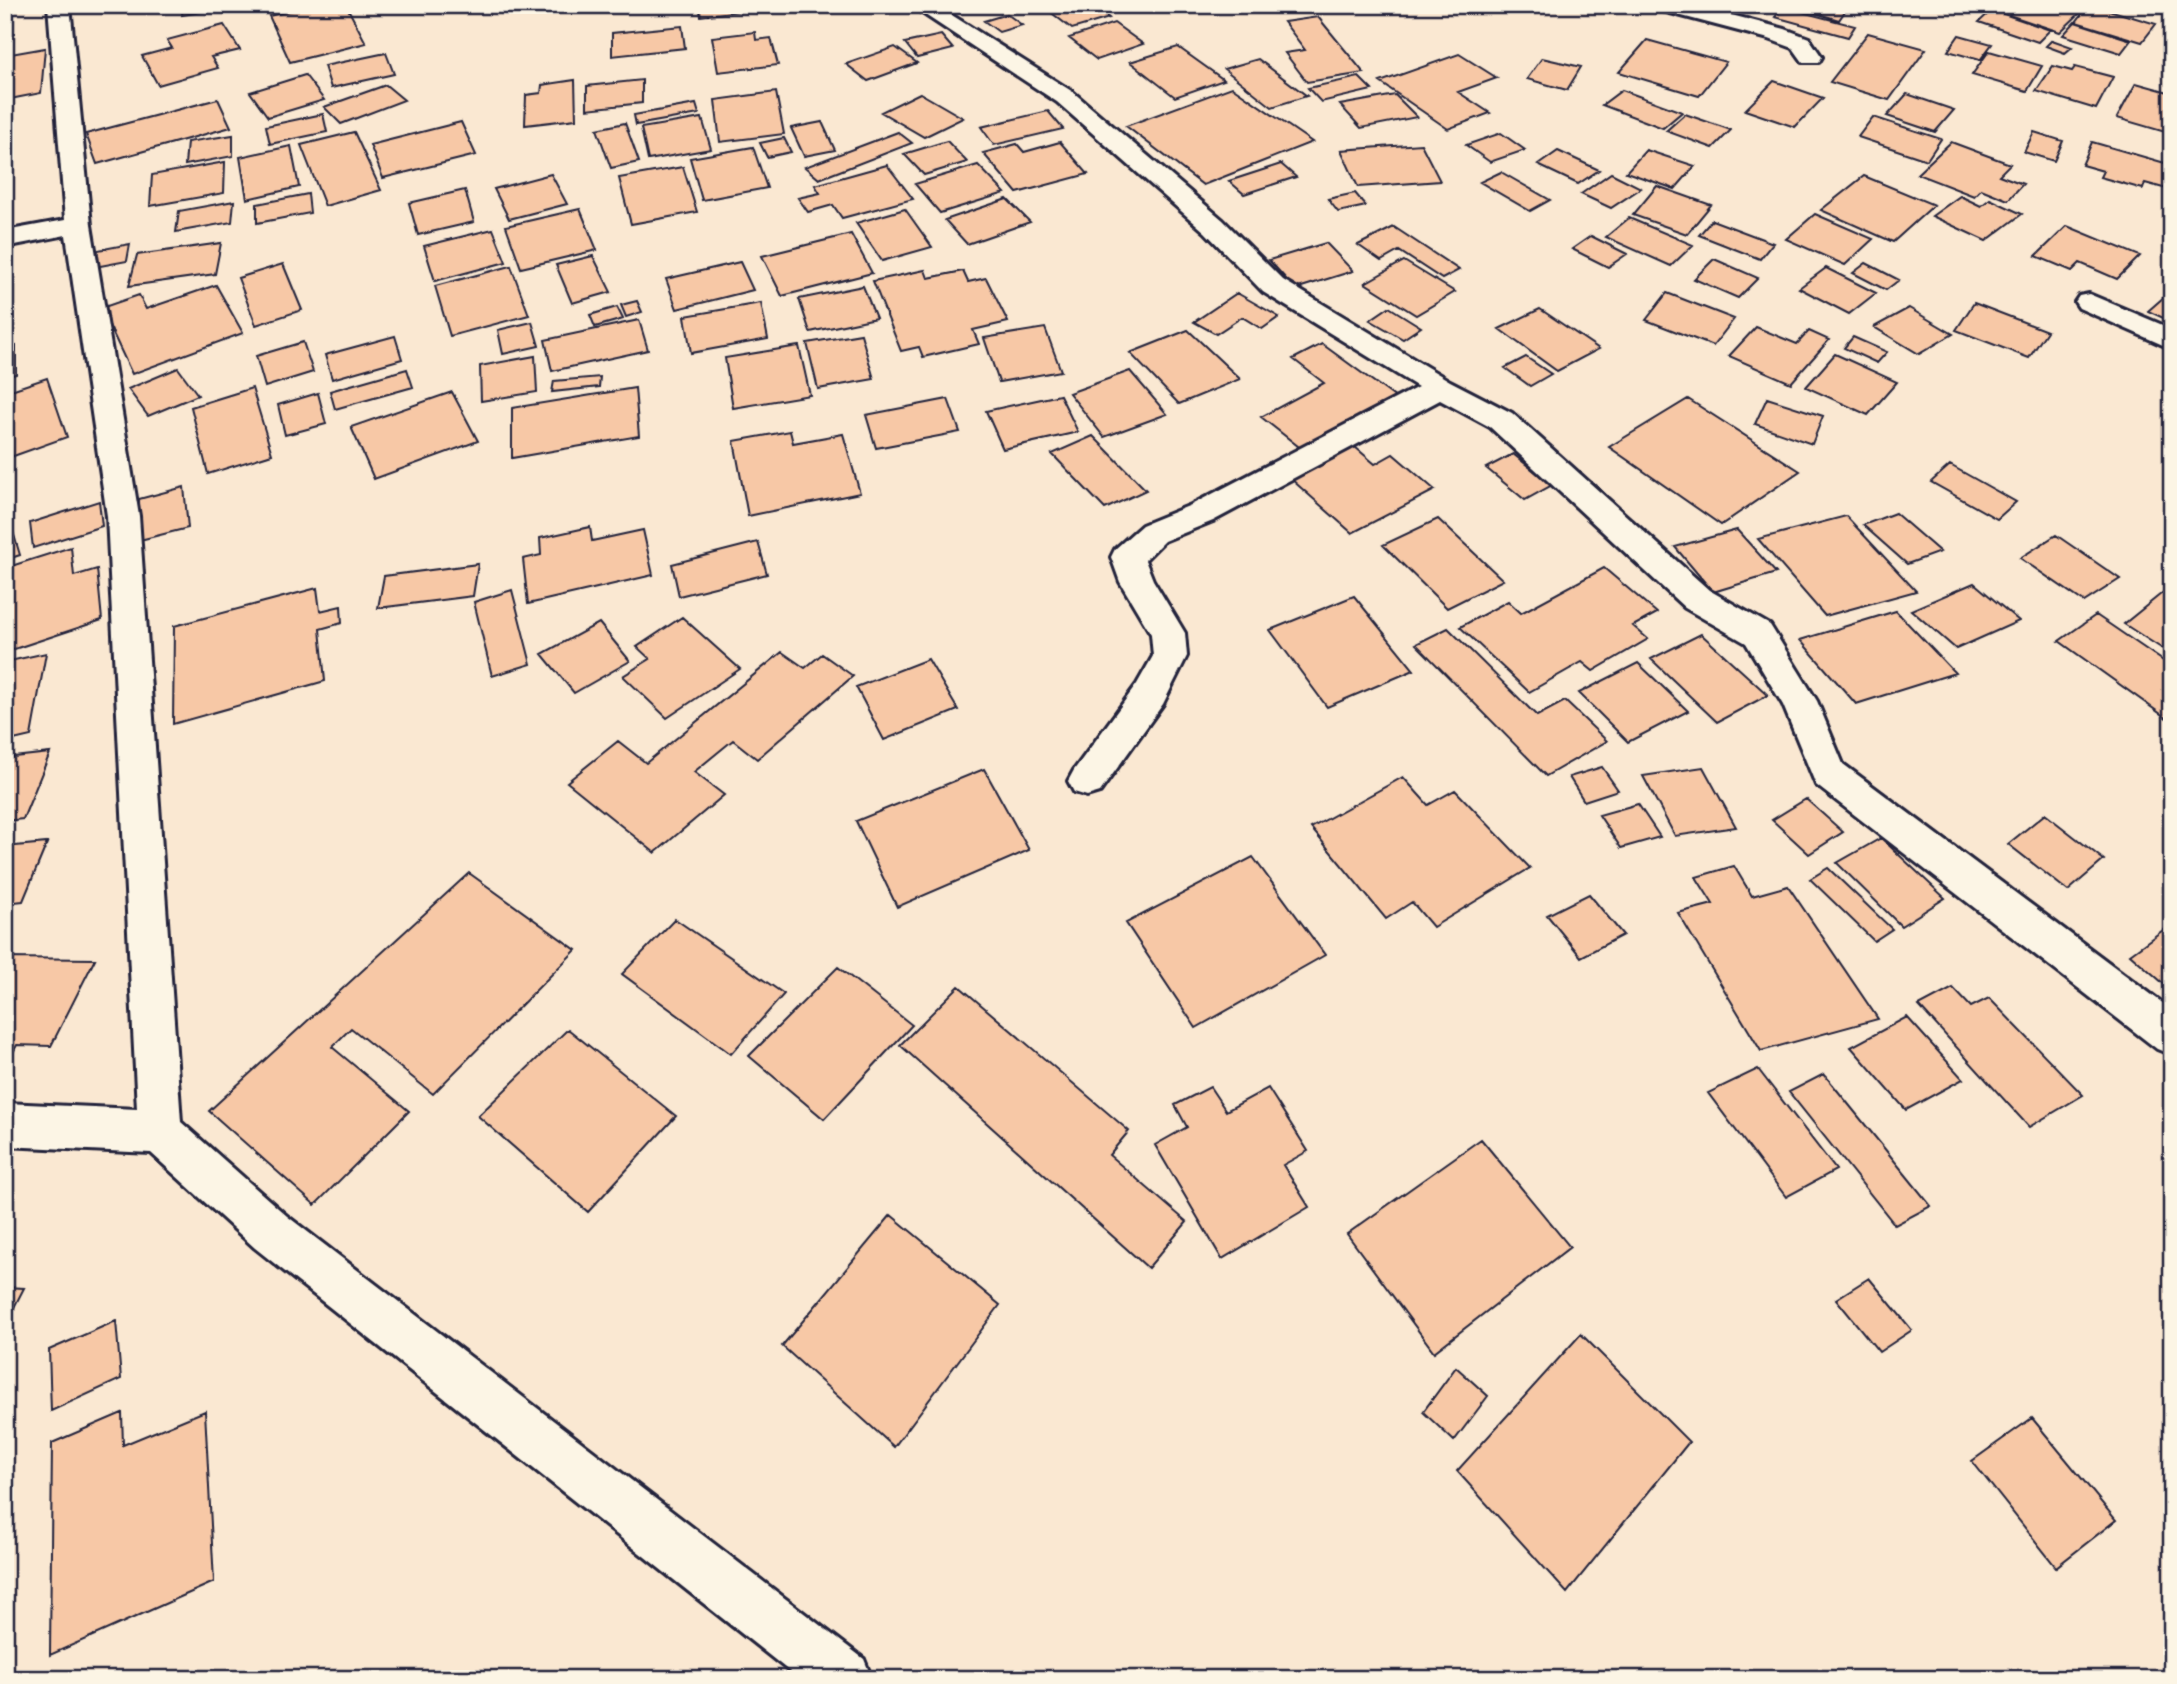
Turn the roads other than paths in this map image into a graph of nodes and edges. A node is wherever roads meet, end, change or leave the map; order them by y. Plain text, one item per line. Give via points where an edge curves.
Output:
1 (59, 5) edge
2 (921, 5) edge
3 (1667, 5) edge
4 (1811, 57) dead end
5 (78, 225) junction
6 (5, 239) edge
7 (2089, 302) dead end
8 (2172, 340) edge
9 (1440, 388) junction
10 (1087, 780) dead end
11 (2172, 1035) edge
12 (5, 1124) edge
13 (160, 1132) junction
14 (844, 1679) edge

1 - 5 street
2 - 9 street via 1065,97 1213,226 1273,286
3 - 4 street via 1777,34 1801,43
5 - 6 street
5 - 13 street via 123,516
7 - 8 street
9 - 10 street via 1202,513 1153,533 1127,557 1168,634 1170,656 1150,694
9 - 11 street via 1501,419 1697,599 1758,634 1799,701 1829,774
12 - 13 street
13 - 14 street via 271,1232

